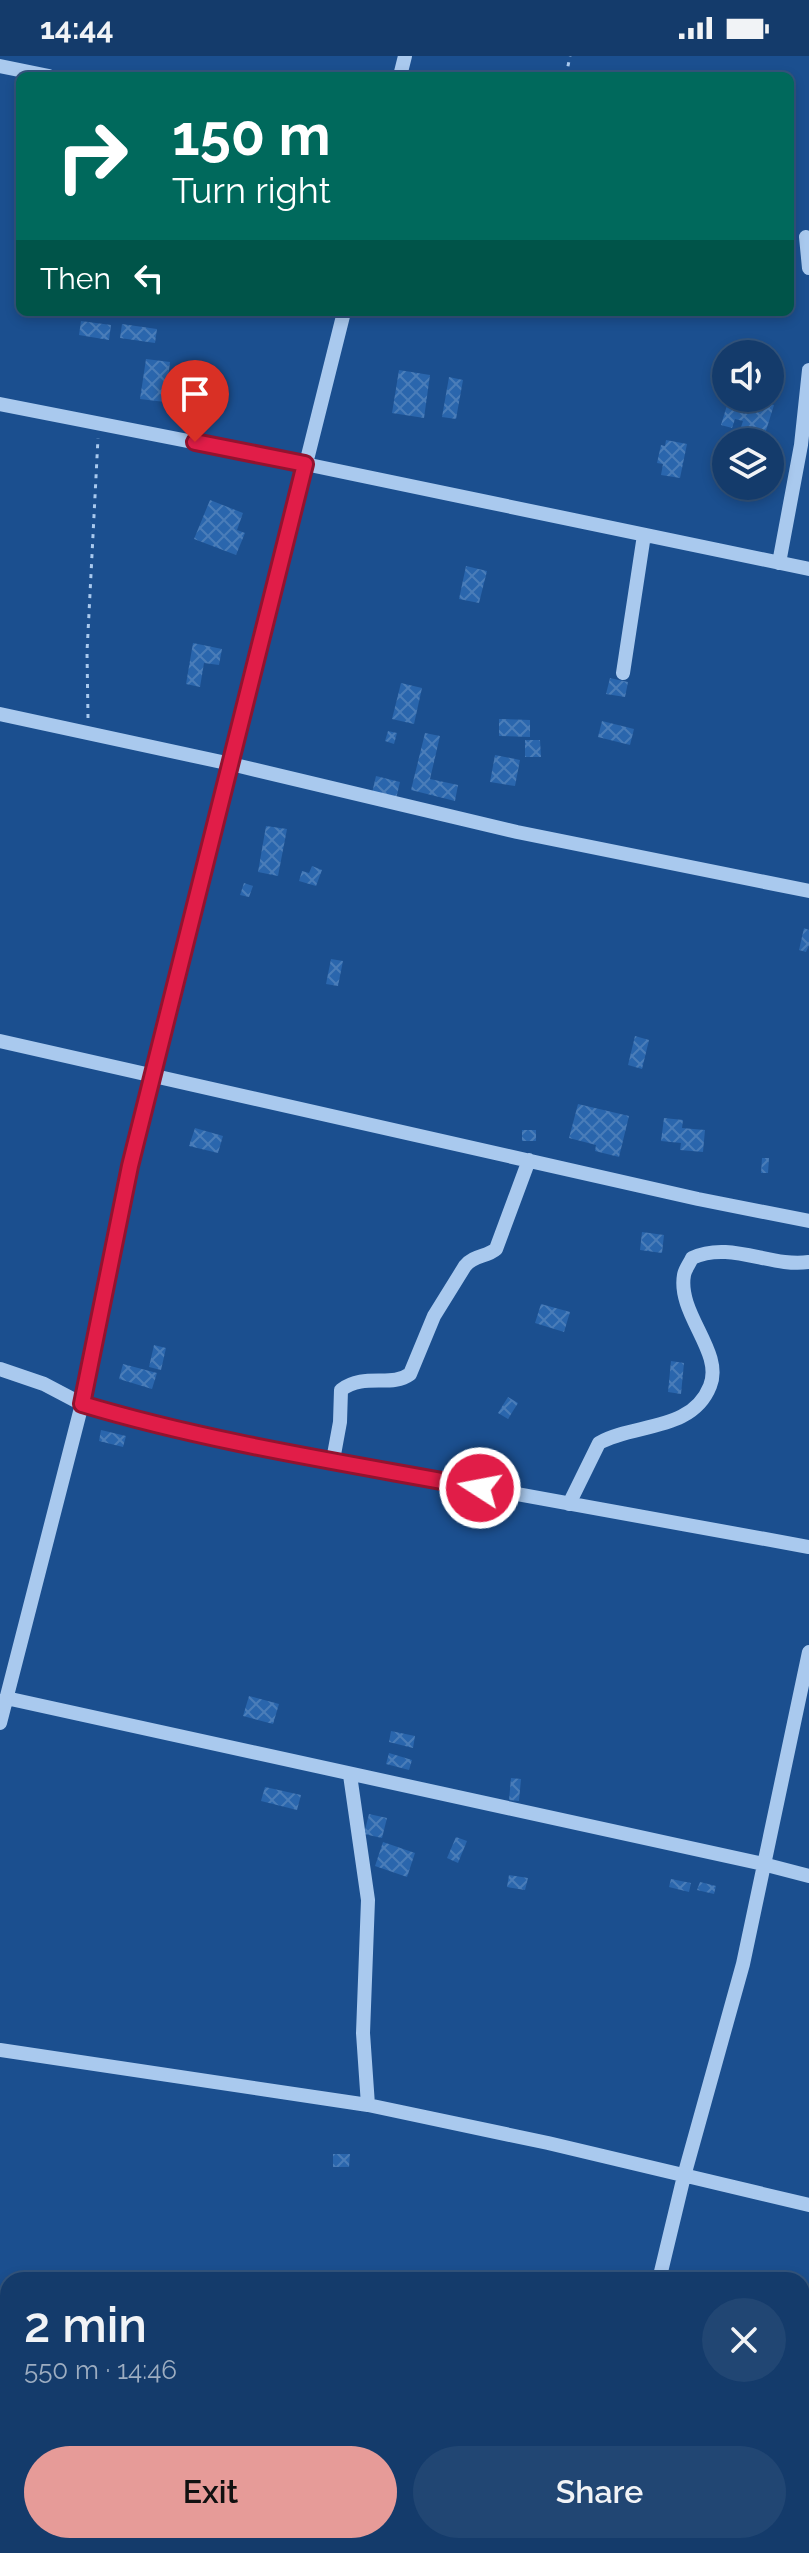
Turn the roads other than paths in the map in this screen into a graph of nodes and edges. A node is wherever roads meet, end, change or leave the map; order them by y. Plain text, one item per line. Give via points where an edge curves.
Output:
1 (0, 66) edge
2 (29, 72) edge
3 (808, 238) edge
4 (809, 268) edge
5 (343, 316) edge
6 (809, 370) edge
7 (0, 404) edge
8 (305, 464) junction
9 (644, 535) junction
10 (779, 563) junction
11 (809, 569) edge
12 (623, 673) dead end
13 (0, 714) edge
14 (231, 764) junction
15 (809, 891) edge
16 (0, 1041) edge
17 (155, 1075) junction
18 (529, 1160) junction
19 (809, 1221) edge
20 (809, 1262) edge
21 (0, 1369) edge
22 (82, 1404) junction
23 (333, 1460) junction
24 (569, 1504) junction
25 (809, 1547) edge
26 (809, 1652) edge
27 (6, 1698) junction
28 (0, 1723) edge
29 (350, 1775) junction
30 (763, 1864) junction
31 (809, 1876) edge
32 (0, 2050) edge
33 (368, 2105) junction
34 (684, 2176) junction
35 (809, 2205) edge
36 (661, 2272) edge

1 - 2 street
3 - 4 street
5 - 8 street
6 - 10 street
7 - 8 street
8 - 9 street
8 - 14 street
9 - 10 street
9 - 12 street
10 - 11 street
13 - 14 street
14 - 15 street via 517,832
14 - 17 street
16 - 17 street
17 - 18 street
17 - 22 street via 130,1166
18 - 19 street
18 - 23 street via 496,1249 465,1266 434,1316 410,1374 360,1380 341,1390
20 - 24 street via 725,1252 692,1258 684,1275 686,1294 711,1358 709,1389 671,1422 599,1443
21 - 22 street
22 - 23 street via 151,1425
22 - 27 street
23 - 24 street
24 - 25 street
26 - 30 street
27 - 28 street
27 - 29 street
29 - 30 street
29 - 33 street via 368,1900 363,2033
30 - 31 street
30 - 34 street via 743,1964
32 - 33 street
33 - 34 street
34 - 35 street
34 - 36 street

